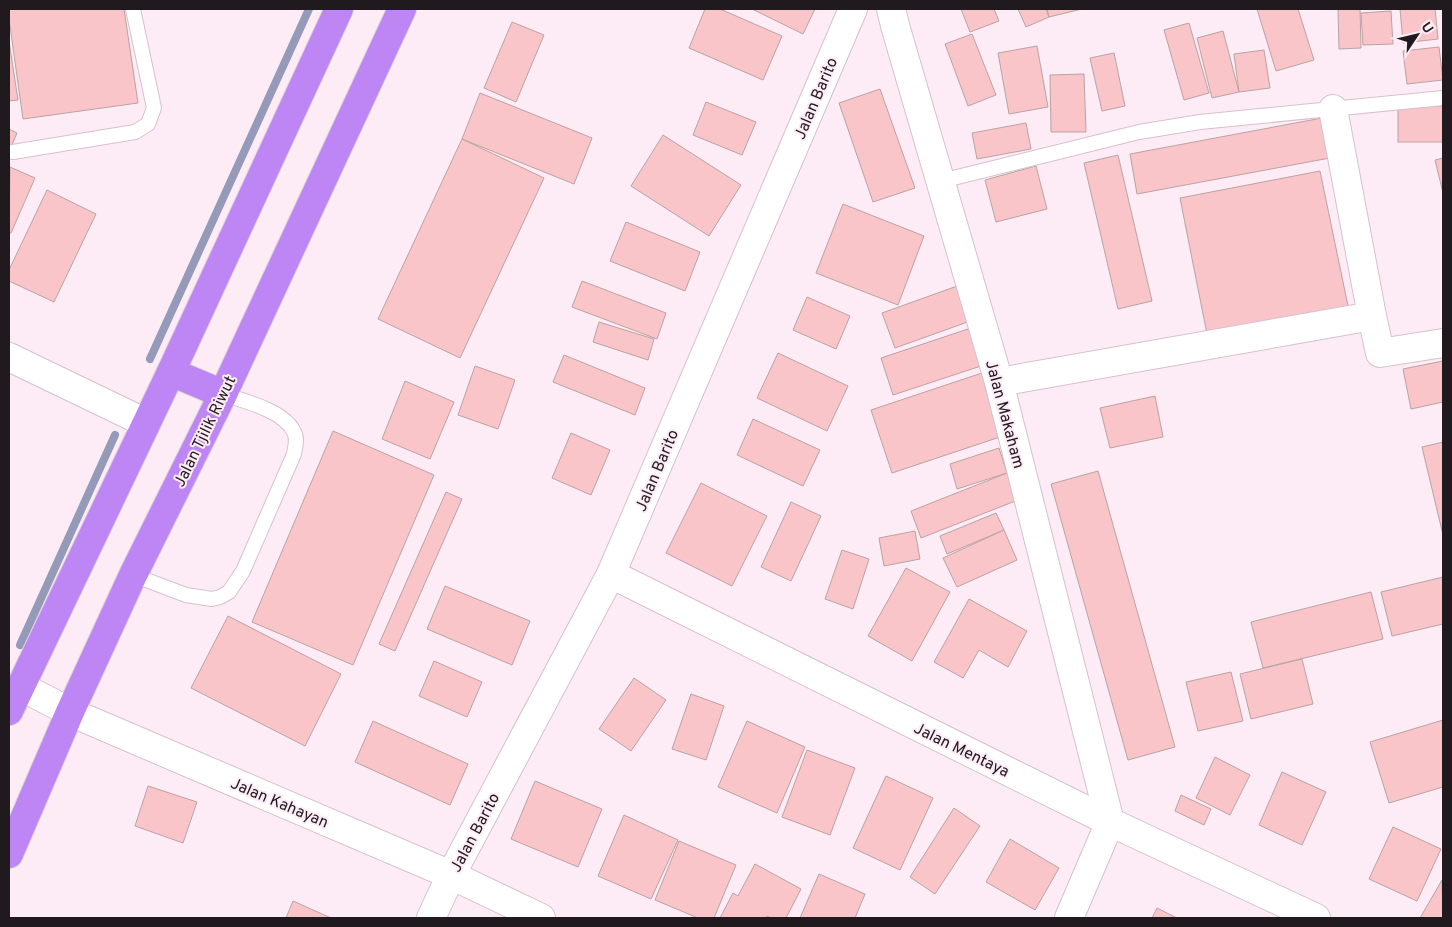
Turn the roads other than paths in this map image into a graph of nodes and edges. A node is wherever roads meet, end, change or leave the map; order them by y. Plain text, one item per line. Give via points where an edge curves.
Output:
1 (133, 9) edge
2 (339, 9) edge
3 (402, 9) edge
4 (854, 9) edge
5 (891, 9) edge
6 (1443, 98) edge
7 (1333, 109) junction
8 (13, 152) dead end
9 (941, 181) junction
10 (1372, 316) junction
11 (1443, 343) edge
12 (9, 357) edge
13 (171, 372) junction
14 (999, 382) junction
15 (223, 394) junction
16 (146, 424) junction
17 (611, 574) junction
18 (133, 575) junction
19 (14, 683) edge
20 (9, 711) edge
21 (70, 712) junction
22 (1110, 822) junction
23 (9, 854) edge
24 (451, 876) junction
25 (431, 918) edge
26 (541, 918) edge
27 (1069, 918) edge
28 (1316, 918) edge

1 - 8 lane via 154,108 148,124 135,132
2 - 13 highway
3 - 15 highway, Jalan Tjilik Riwut
4 - 17 street, Jalan Barito
5 - 9 street, Jalan Makaham
6 - 7 lane
7 - 9 lane via 1200,122 1139,132
7 - 10 street
9 - 14 street, Jalan Makaham
10 - 11 street via 1380,353
10 - 14 street
12 - 16 street
13 - 15 highway
13 - 16 highway
14 - 22 street, Jalan Makaham
15 - 18 highway, Jalan Tjilik Riwut
15 - 18 lane via 275,413 294,432 296,443 243,571 229,592 212,600 186,595
16 - 19 highway
17 - 22 street, Jalan Mentaya
17 - 24 street, Jalan Barito
18 - 21 highway, Jalan Tjilik Riwut
19 - 20 highway
19 - 21 street, Jalan Kahayan
21 - 23 highway, Jalan Tjilik Riwut
21 - 24 street, Jalan Kahayan
22 - 27 street
22 - 28 street, Jalan Mentaya
24 - 25 street, Jalan Barito
24 - 26 street, Jalan Kahayan

